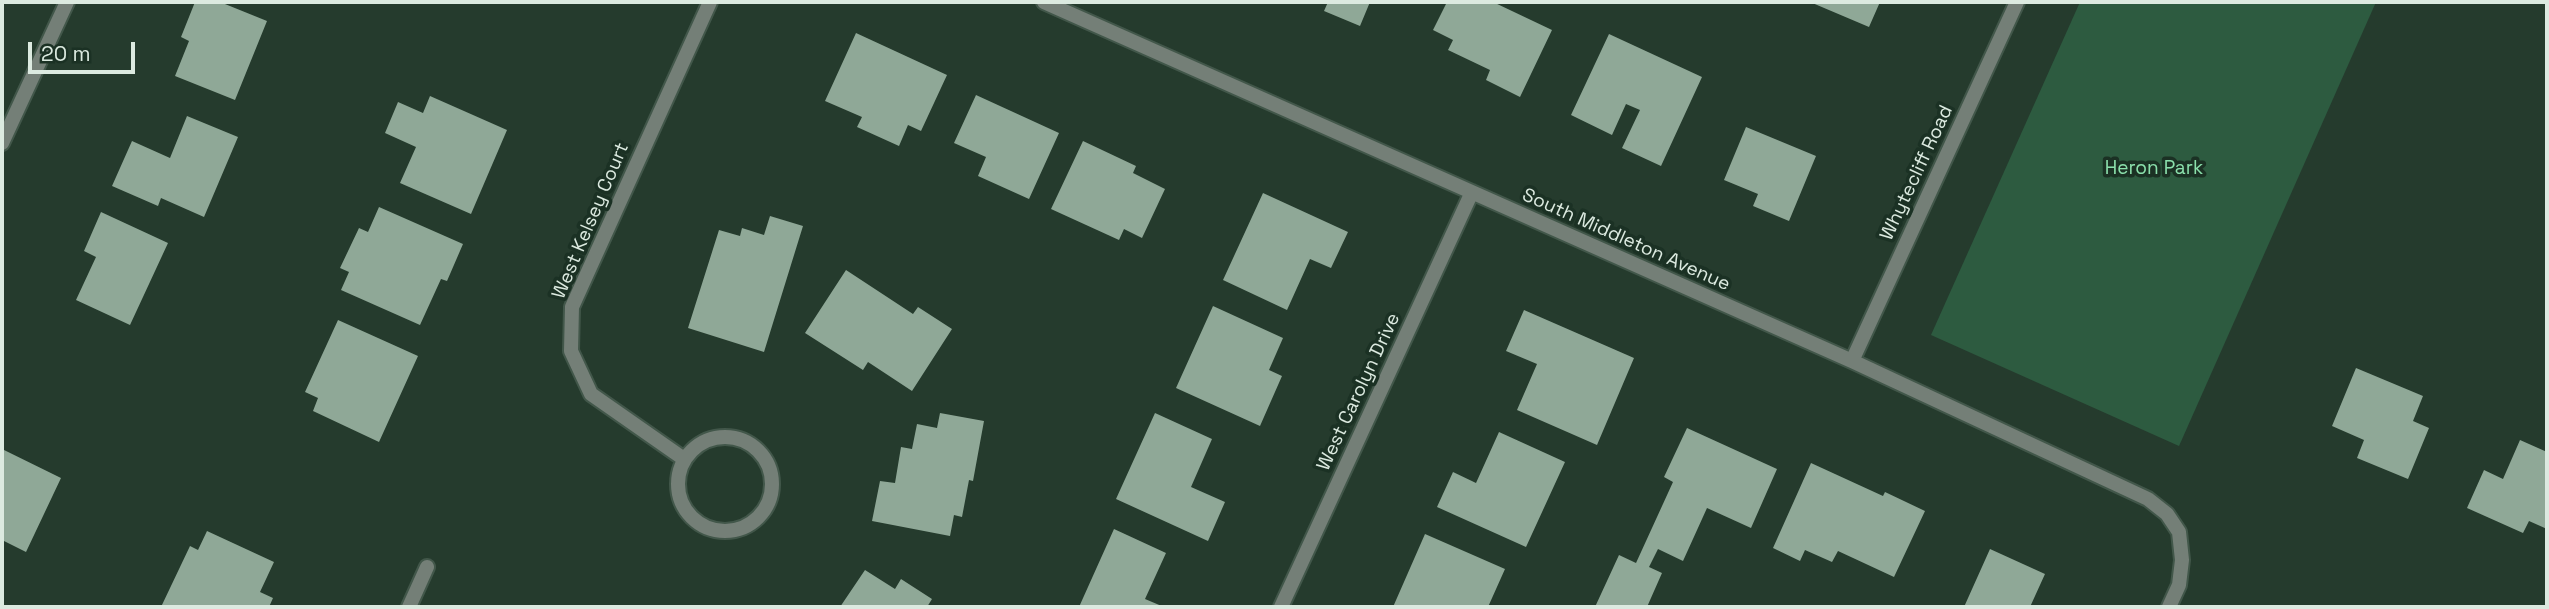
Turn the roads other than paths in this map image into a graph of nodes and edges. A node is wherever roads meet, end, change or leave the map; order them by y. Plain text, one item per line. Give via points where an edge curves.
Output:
1 (67, 2) edge
2 (710, 2) edge
3 (1044, 2) edge
4 (2017, 2) edge
5 (2, 143) edge
6 (1472, 192) junction
7 (1852, 361) junction
8 (684, 459) junction
9 (427, 567) dead end
10 (409, 607) edge
11 (1281, 607) edge
12 (2169, 607) edge

1 - 5 street
2 - 8 street, West Kelsey Court via 572,307 571,351 591,394
3 - 6 street, South Middleton Avenue
4 - 7 street, Whytecliff Road
6 - 7 street, South Middleton Avenue
6 - 11 street, West Carolyn Drive
7 - 12 street, South Middleton Avenue via 2148,499 2167,514 2179,533 2179,585
8 - 8 street via 678,476 679,495 700,525 736,530 753,523 766,509 773,491 772,472 751,443 733,436 714,437 697,445
9 - 10 street

